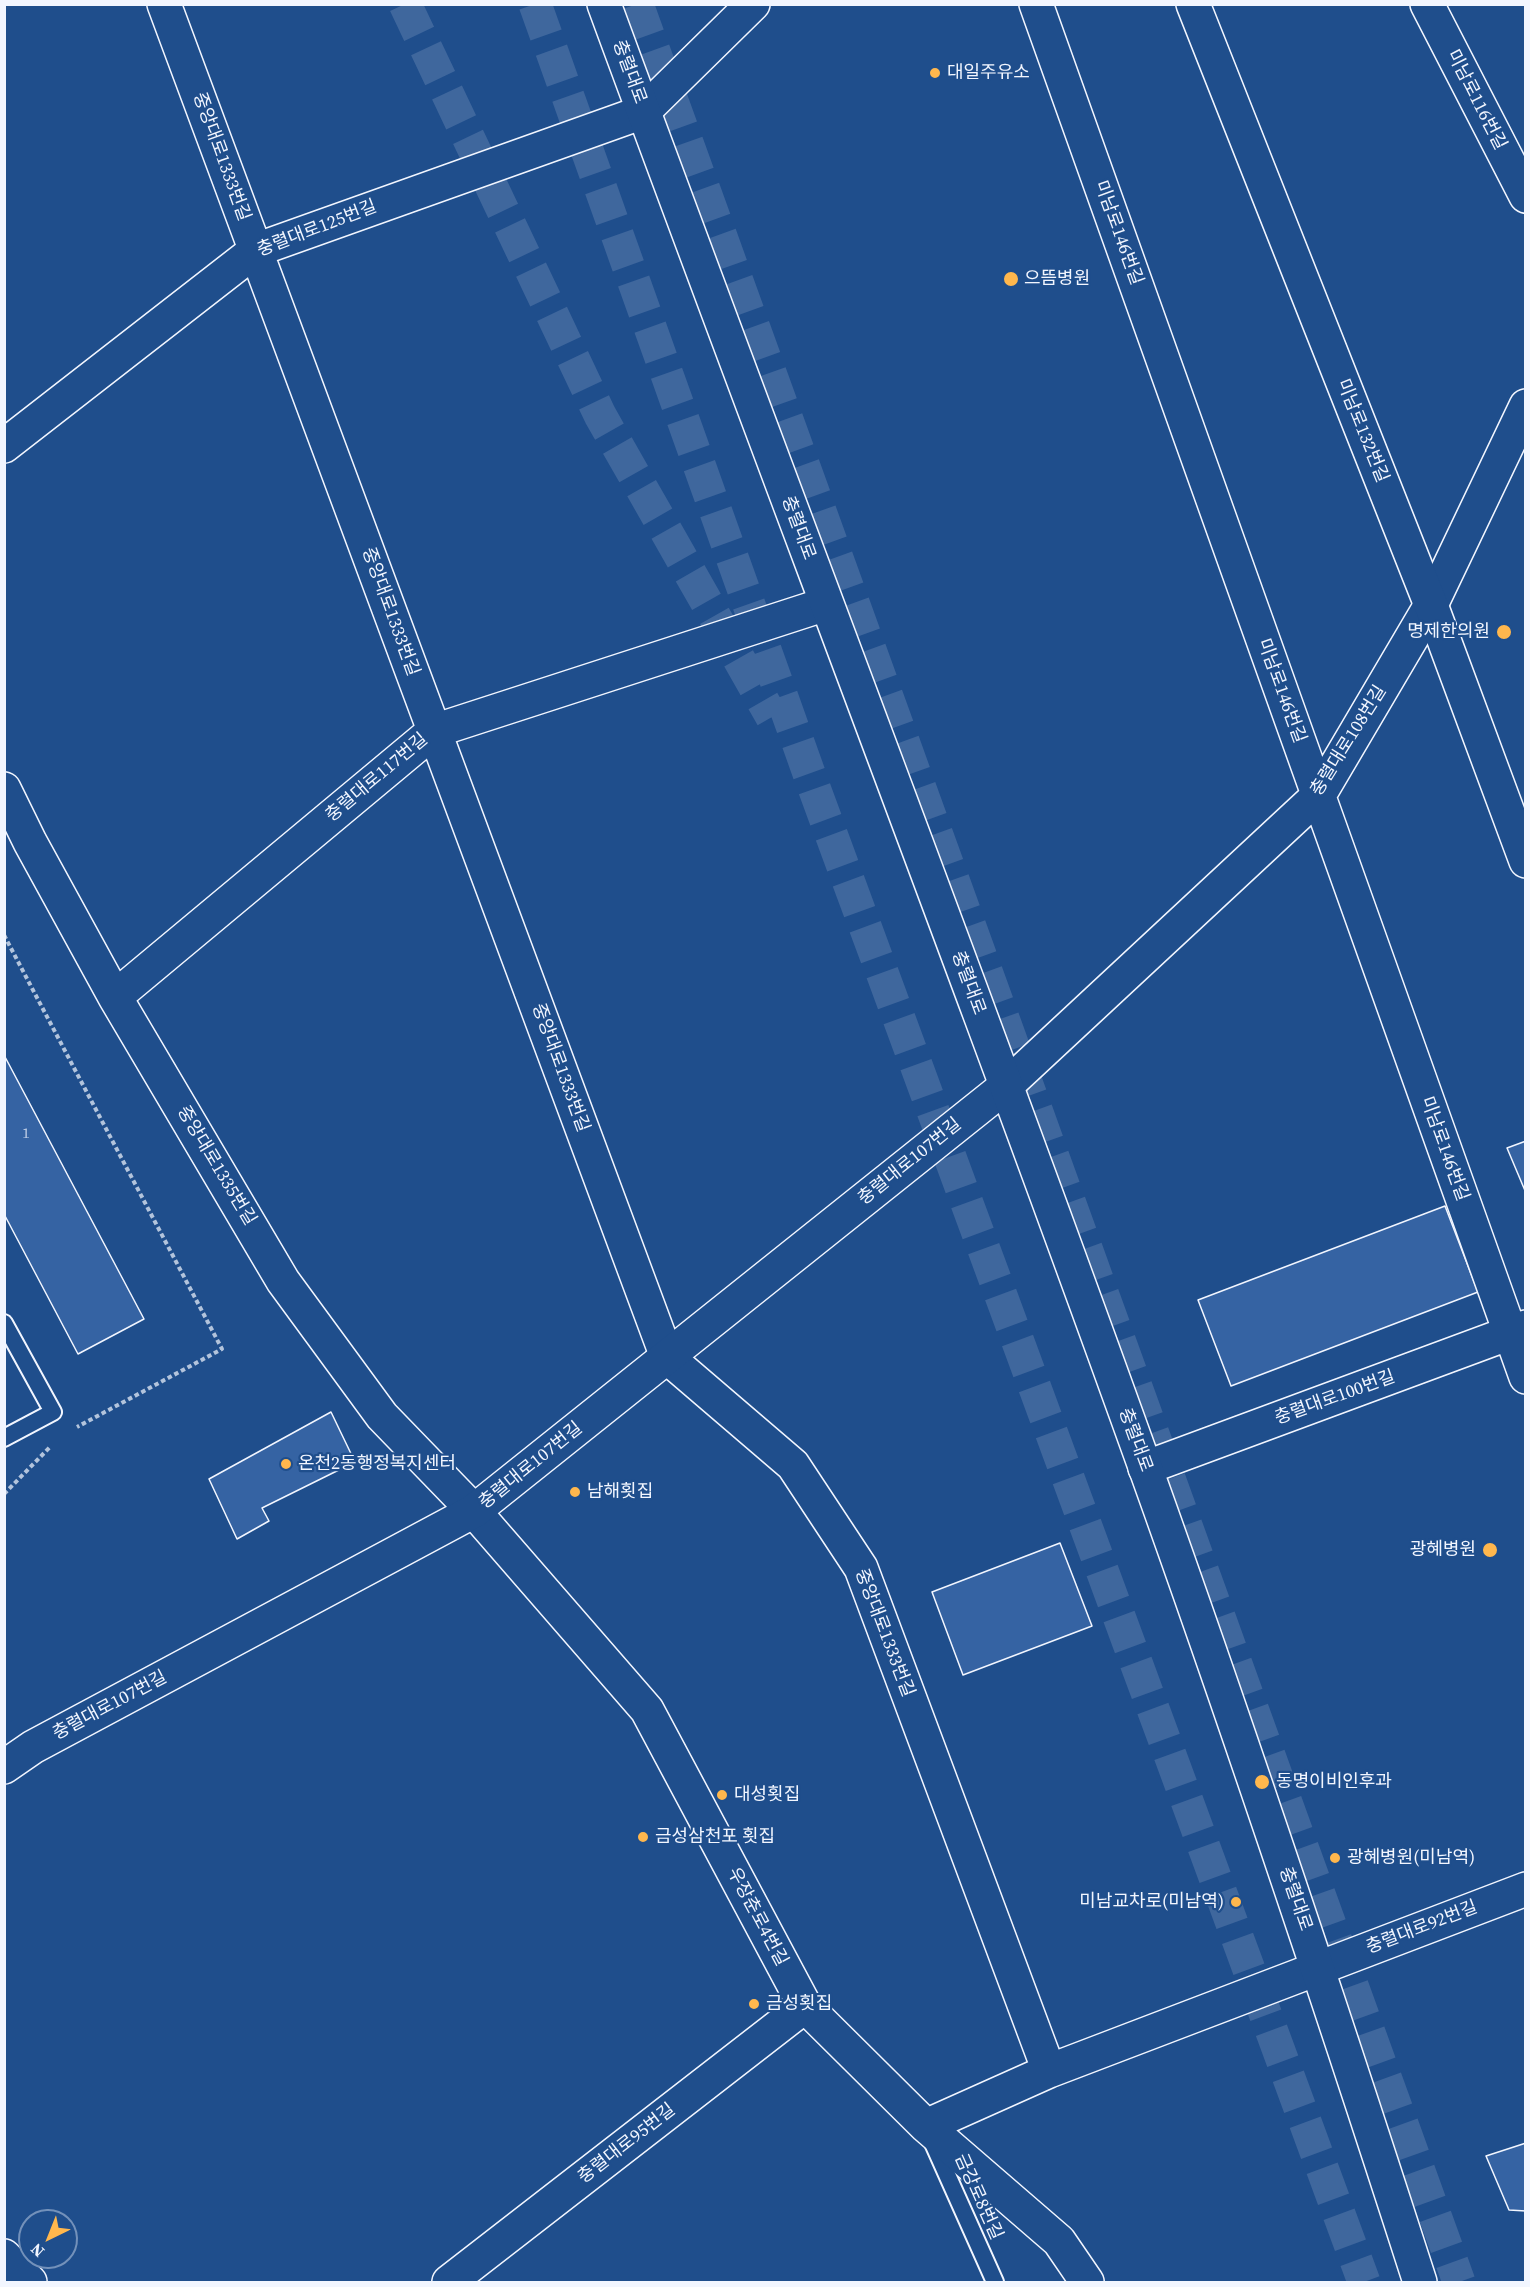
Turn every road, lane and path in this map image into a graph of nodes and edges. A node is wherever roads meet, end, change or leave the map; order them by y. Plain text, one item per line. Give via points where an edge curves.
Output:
1 (164, 4) edge
2 (604, 4) edge
3 (753, 4) edge
4 (1036, 4) edge
5 (1192, 4) edge
6 (1427, 4) edge
7 (643, 112) junction
8 (1526, 196) edge
9 (256, 250) junction
10 (1526, 406) edge
11 (4, 446) edge
12 (826, 604) junction
13 (1431, 605) junction
14 (434, 730) junction
15 (4, 789) edge
16 (1318, 795) junction
17 (1526, 861) edge
18 (4, 934) edge
19 (115, 997) junction
20 (1006, 1086) junction
21 (4, 1323) edge
22 (1518, 1330) edge
23 (667, 1357) junction
24 (1526, 1377) edge
25 (71, 1430) dead end
26 (4, 1438) edge
27 (53, 1444) dead end
28 (1145, 1468) junction
29 (4, 1494) edge
30 (474, 1511) junction
31 (4, 1767) edge
32 (1526, 1889) edge
33 (1318, 1967) junction
34 (805, 2006) junction
35 (1049, 2071) junction
36 (926, 2126) junction
37 (4, 2256) edge
38 (30, 2283) edge
39 (449, 2283) edge
40 (995, 2283) edge
41 (1087, 2283) edge
42 (1420, 2283) edge

1 - 9 street, 중앙대로1333번길
2 - 7 street, 충렬대로
3 - 7 street
4 - 16 street, 미남로146번길
5 - 13 street, 미남로132번길
6 - 8 street, 미남로116번길
7 - 9 street, 충렬대로125번길
7 - 12 street, 충렬대로
9 - 11 street, 충렬대로125번길
9 - 14 street, 중앙대로1333번길
10 - 13 street, 충렬대로108번길
12 - 14 street, 충렬대로117번길
12 - 20 street, 충렬대로
13 - 16 street, 충렬대로108번길
13 - 17 street, 미남로132번길
14 - 19 street, 충렬대로117번길
14 - 23 street, 중앙대로1333번길
15 - 19 street, 중앙대로1335번길
16 - 20 street, 충렬대로108번길
16 - 22 street, 미남로146번길
18 - 25 path via 222,1349
19 - 30 street, 중앙대로1335번길 via 283,1281 382,1416
20 - 23 street, 충렬대로107번길
20 - 28 street, 충렬대로
21 - 26 lane via 53,1412
22 - 24 street, 미남로146번길
22 - 28 street, 충렬대로100번길
23 - 30 street, 충렬대로107번길
23 - 35 street, 중앙대로1333번길 via 793,1465 861,1568
27 - 29 path
28 - 33 street, 충렬대로
30 - 31 street, 충렬대로107번길 via 33,1746
30 - 34 street, 우장춘로4번길 via 647,1710
32 - 33 street, 충렬대로92번길
33 - 35 street
33 - 42 street, 충렬대로
34 - 36 street, 우장춘로4번길
34 - 39 street, 충렬대로95번길
35 - 36 street
36 - 40 lane, 금강로8번길
36 - 41 street, 우장춘로4번길 via 1059,2241
37 - 38 street

